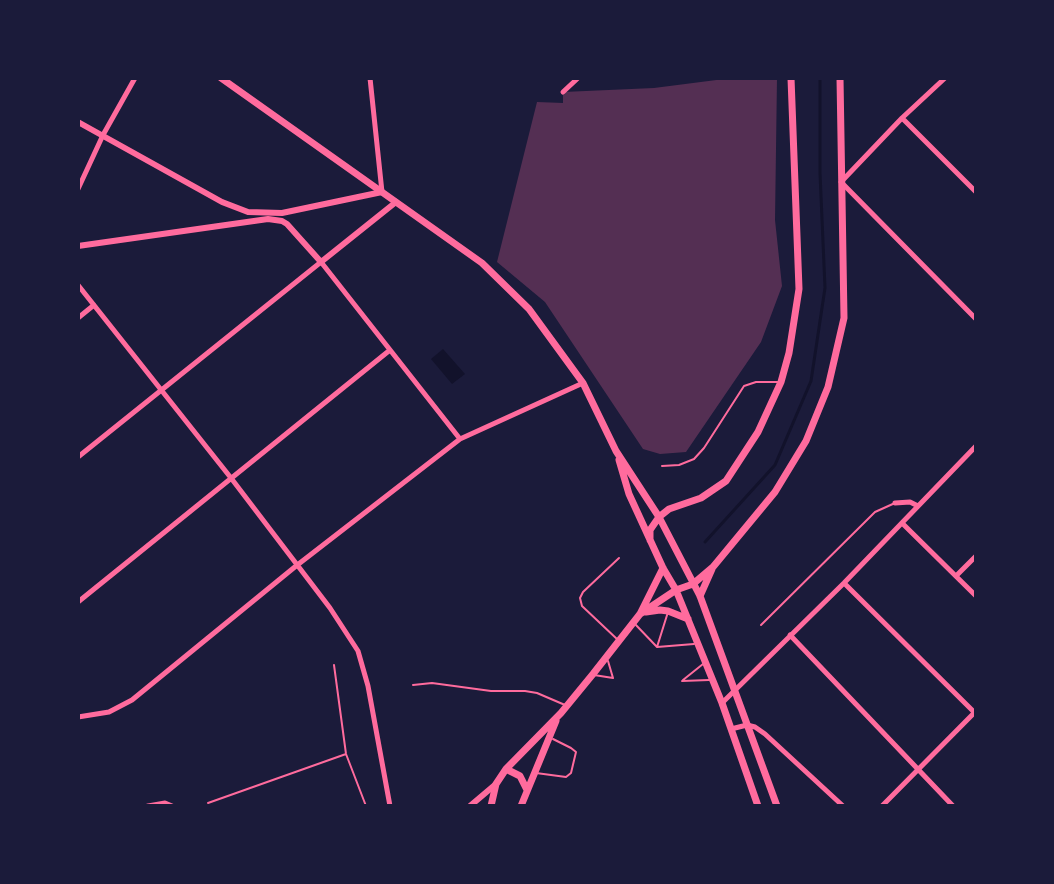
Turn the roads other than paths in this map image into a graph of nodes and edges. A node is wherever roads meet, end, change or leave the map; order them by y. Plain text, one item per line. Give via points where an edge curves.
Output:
1 (135, 78) edge
2 (221, 78) edge
3 (370, 78) edge
4 (578, 78) edge
5 (791, 78) edge
6 (840, 78) edge
7 (945, 78) edge
8 (563, 92) dead end
9 (902, 118) junction
10 (78, 122) edge
11 (103, 135) junction
12 (841, 182) junction
13 (78, 189) edge
14 (382, 192) junction
15 (976, 192) edge
16 (396, 202) junction
17 (78, 246) edge
18 (321, 262) junction
19 (78, 285) edge
20 (94, 305) junction
21 (78, 318) edge
22 (976, 319) edge
23 (390, 350) junction
24 (781, 382) junction
25 (583, 383) junction
26 (162, 392) junction
27 (460, 439) junction
28 (976, 446) edge
29 (616, 451) junction
30 (78, 457) edge
31 (662, 466) dead end
32 (231, 478) junction
33 (895, 503) joint
34 (918, 506) junction
35 (659, 517) junction
36 (902, 523) junction
37 (650, 540) junction
38 (976, 556) edge
39 (619, 558) dead end
40 (296, 566) junction
41 (713, 567) junction
42 (663, 568) junction
43 (956, 576) junction
44 (844, 583) junction
45 (693, 584) junction
46 (676, 590) junction
47 (700, 596) junction
48 (976, 596) edge
49 (78, 602) edge
50 (668, 611) junction
51 (640, 614) junction
52 (688, 619) junction
53 (633, 622) junction
54 (761, 625) dead end
55 (790, 635) junction
56 (618, 641) junction
57 (697, 643) junction
58 (657, 647) junction
59 (606, 657) junction
60 (704, 663) junction
61 (334, 665) dead end
62 (593, 674) junction
63 (711, 680) junction
64 (413, 685) dead end
65 (734, 692) junction
66 (722, 703) junction
67 (567, 705) junction
68 (975, 712) edge
69 (559, 715) junction
70 (78, 717) edge
71 (747, 725) junction
72 (731, 729) junction
73 (549, 737) junction
74 (346, 754) junction
75 (506, 769) junction
76 (918, 770) junction
77 (535, 773) junction
78 (496, 784) junction
79 (527, 790) junction
80 (208, 803) dead end
81 (148, 806) edge
82 (172, 806) edge
83 (366, 806) edge
84 (390, 806) edge
85 (470, 806) edge
86 (491, 806) edge
87 (521, 806) edge
88 (758, 806) edge
89 (777, 806) edge
90 (843, 806) edge
91 (882, 806) edge
92 (953, 806) edge

1 - 11 street
2 - 14 main road
3 - 14 street
4 - 8 street
5 - 24 main road via 799,289
6 - 12 main road
7 - 9 street
9 - 12 street
9 - 15 street
10 - 11 street
11 - 13 street
11 - 14 street via 236,208 257,213
12 - 22 street
12 - 41 main road via 844,318 828,387 806,441 775,492
14 - 16 main road
16 - 18 street
16 - 25 main road via 482,263 529,309
17 - 18 street via 276,219
18 - 23 street
18 - 26 street
19 - 20 street
20 - 21 street
20 - 26 street
23 - 27 street
23 - 32 street
24 - 31 lane via 744,386 694,459
24 - 35 main road via 758,432 726,481
25 - 27 street
25 - 29 main road
26 - 30 street
26 - 32 street
27 - 40 street
28 - 34 street
29 - 35 main road
29 - 37 main road
32 - 40 street
32 - 49 street
33 - 34 street
33 - 54 lane via 875,512
34 - 36 street
35 - 37 main road
35 - 45 main road
36 - 43 street
36 - 44 street
37 - 42 main road
38 - 43 street
39 - 56 lane via 580,598
40 - 70 street via 132,700 109,712
40 - 84 street via 358,651
41 - 45 main road
41 - 47 main road
42 - 46 main road
42 - 51 main road
43 - 48 street
44 - 55 street
44 - 68 street
45 - 46 main road
45 - 47 main road
46 - 51 main road
46 - 52 main road
47 - 65 main road
50 - 51 main road
50 - 52 main road
50 - 58 lane
51 - 53 main road
52 - 57 main road
53 - 56 main road
53 - 58 lane
55 - 65 street
55 - 76 street
56 - 59 main road
57 - 58 lane
57 - 60 main road
59 - 62 main road
59 - 62 lane via 613,678
60 - 63 main road
60 - 63 lane via 682,681
61 - 74 lane
62 - 67 main road
63 - 66 main road
64 - 67 lane via 525,691
65 - 66 street
65 - 71 main road
66 - 72 main road
67 - 69 main road
68 - 76 street
69 - 73 main road
69 - 75 main road
71 - 72 street
71 - 89 main road
71 - 90 street via 765,734
72 - 88 main road
73 - 77 main road
73 - 77 lane via 576,752 571,773
74 - 80 lane
74 - 83 lane
75 - 78 main road
75 - 79 main road via 520,776
76 - 91 street
76 - 92 street
77 - 79 main road
78 - 85 street
78 - 86 main road
79 - 87 main road
81 - 82 street

